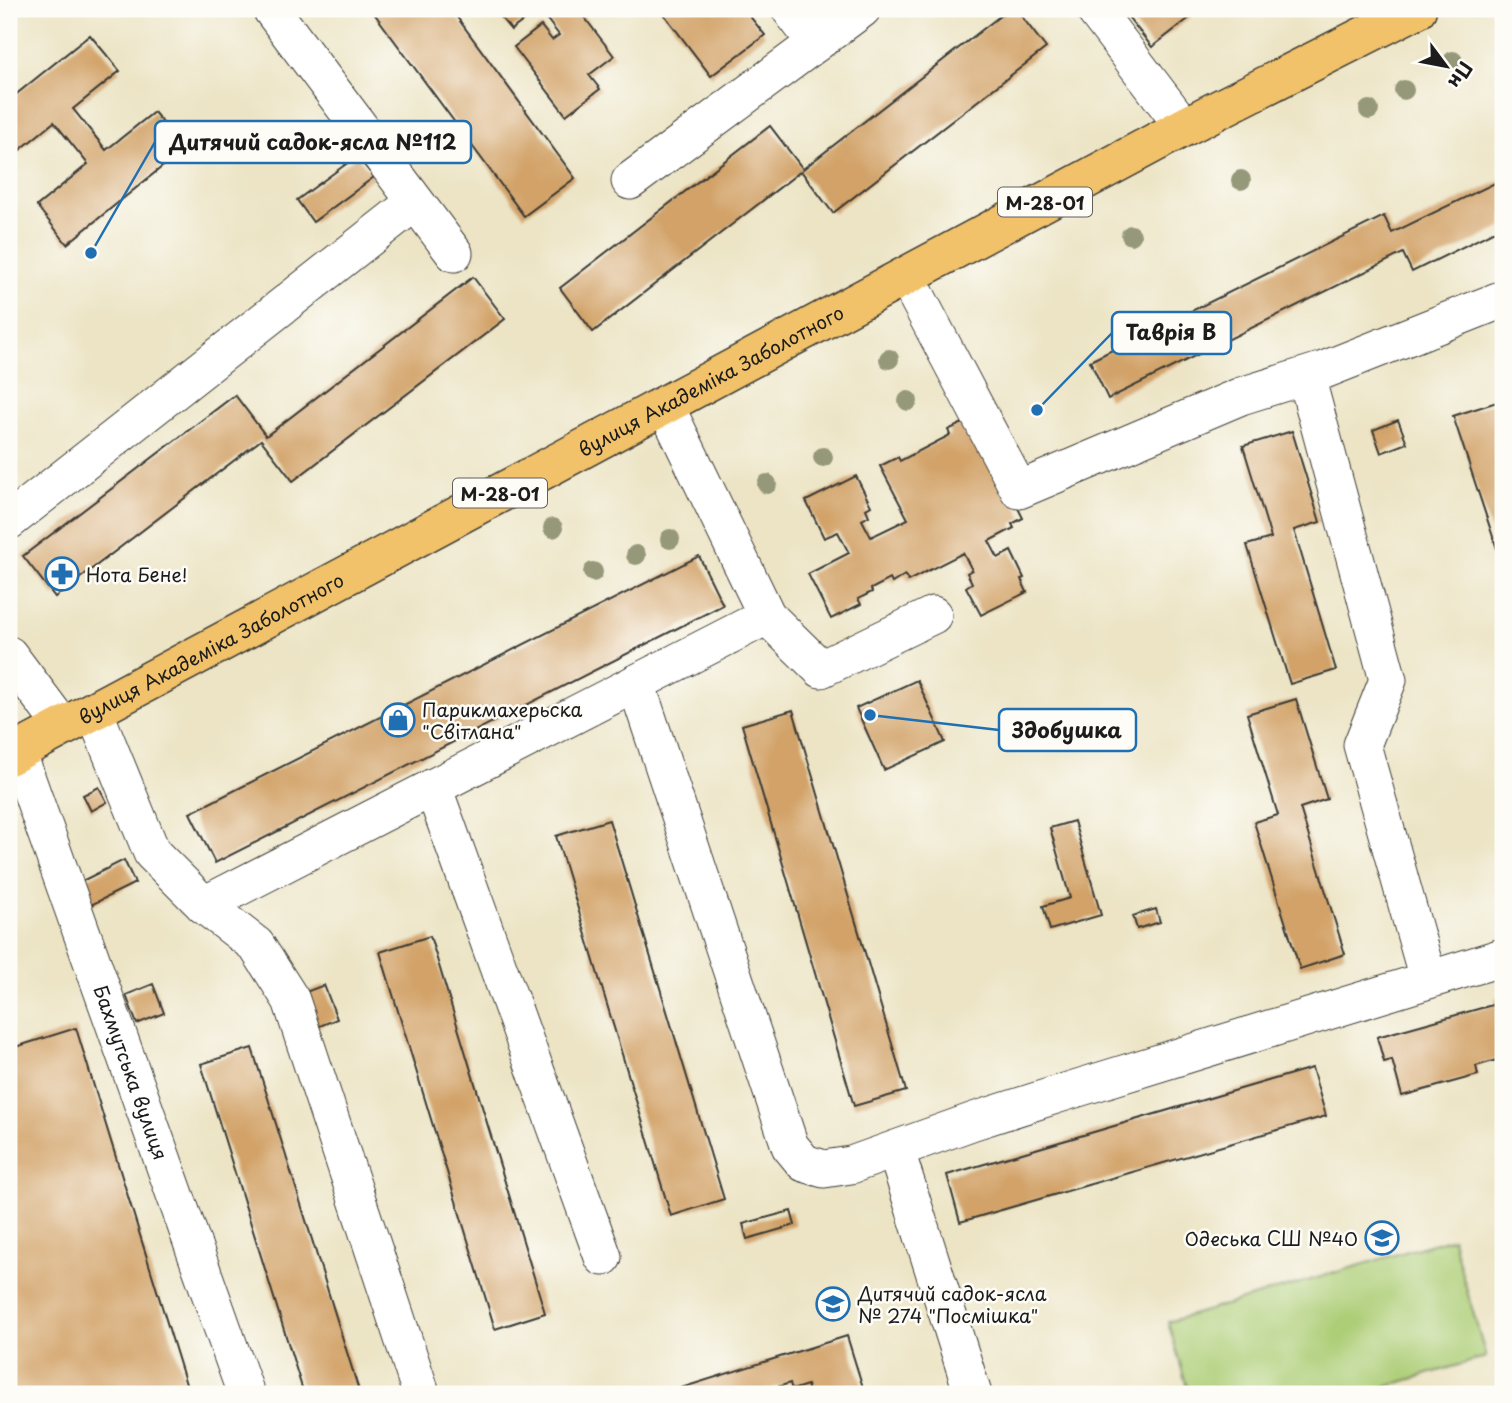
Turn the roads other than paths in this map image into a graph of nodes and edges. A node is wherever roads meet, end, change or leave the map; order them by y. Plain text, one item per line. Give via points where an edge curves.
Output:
1 (271, 9) edge
2 (790, 9) edge
3 (862, 9) edge
4 (1094, 9) edge
5 (1417, 9) edge
6 (816, 43) junction
7 (1184, 127) junction
8 (630, 181) dead end
9 (415, 202) junction
10 (454, 253) dead end
11 (906, 276) junction
12 (1503, 299) edge
13 (1306, 376) junction
14 (664, 405) junction
15 (9, 520) edge
16 (933, 615) dead end
17 (766, 616) junction
18 (9, 655) edge
19 (636, 683) junction
20 (79, 719) junction
21 (13, 754) edge
22 (433, 787) junction
23 (204, 905) junction
24 (1503, 957) edge
25 (1428, 979) junction
26 (896, 1151) junction
27 (603, 1257) dead end
28 (421, 1393) edge
29 (246, 1394) edge
30 (974, 1394) edge

1 - 9 street
2 - 6 street
3 - 6 street
4 - 7 street
5 - 7 highway, вулиця Академіка Заболотного / М-28-01
6 - 8 street
7 - 11 highway, вулиця Академіка Заболотного / М-28-01
9 - 10 street
9 - 15 street
11 - 13 street via 1019,490 1241,396
11 - 14 highway, вулиця Академіка Заболотного / М-28-01
12 - 13 street
13 - 25 street via 1388,680 1362,745
14 - 17 street
14 - 20 highway, вулиця Академіка Заболотного / М-28-01
16 - 17 street via 821,669
17 - 19 street
18 - 20 street
19 - 22 street
19 - 26 street via 790,1146 804,1163 824,1169 851,1166
20 - 21 highway, вулиця Академіка Заболотного / М-28-01
20 - 23 street via 152,853
21 - 29 street, Бахмутська вулиця
22 - 23 street
22 - 27 street
23 - 28 street via 256,945 291,1000
24 - 25 street
25 - 26 street via 974,1121
26 - 30 street

